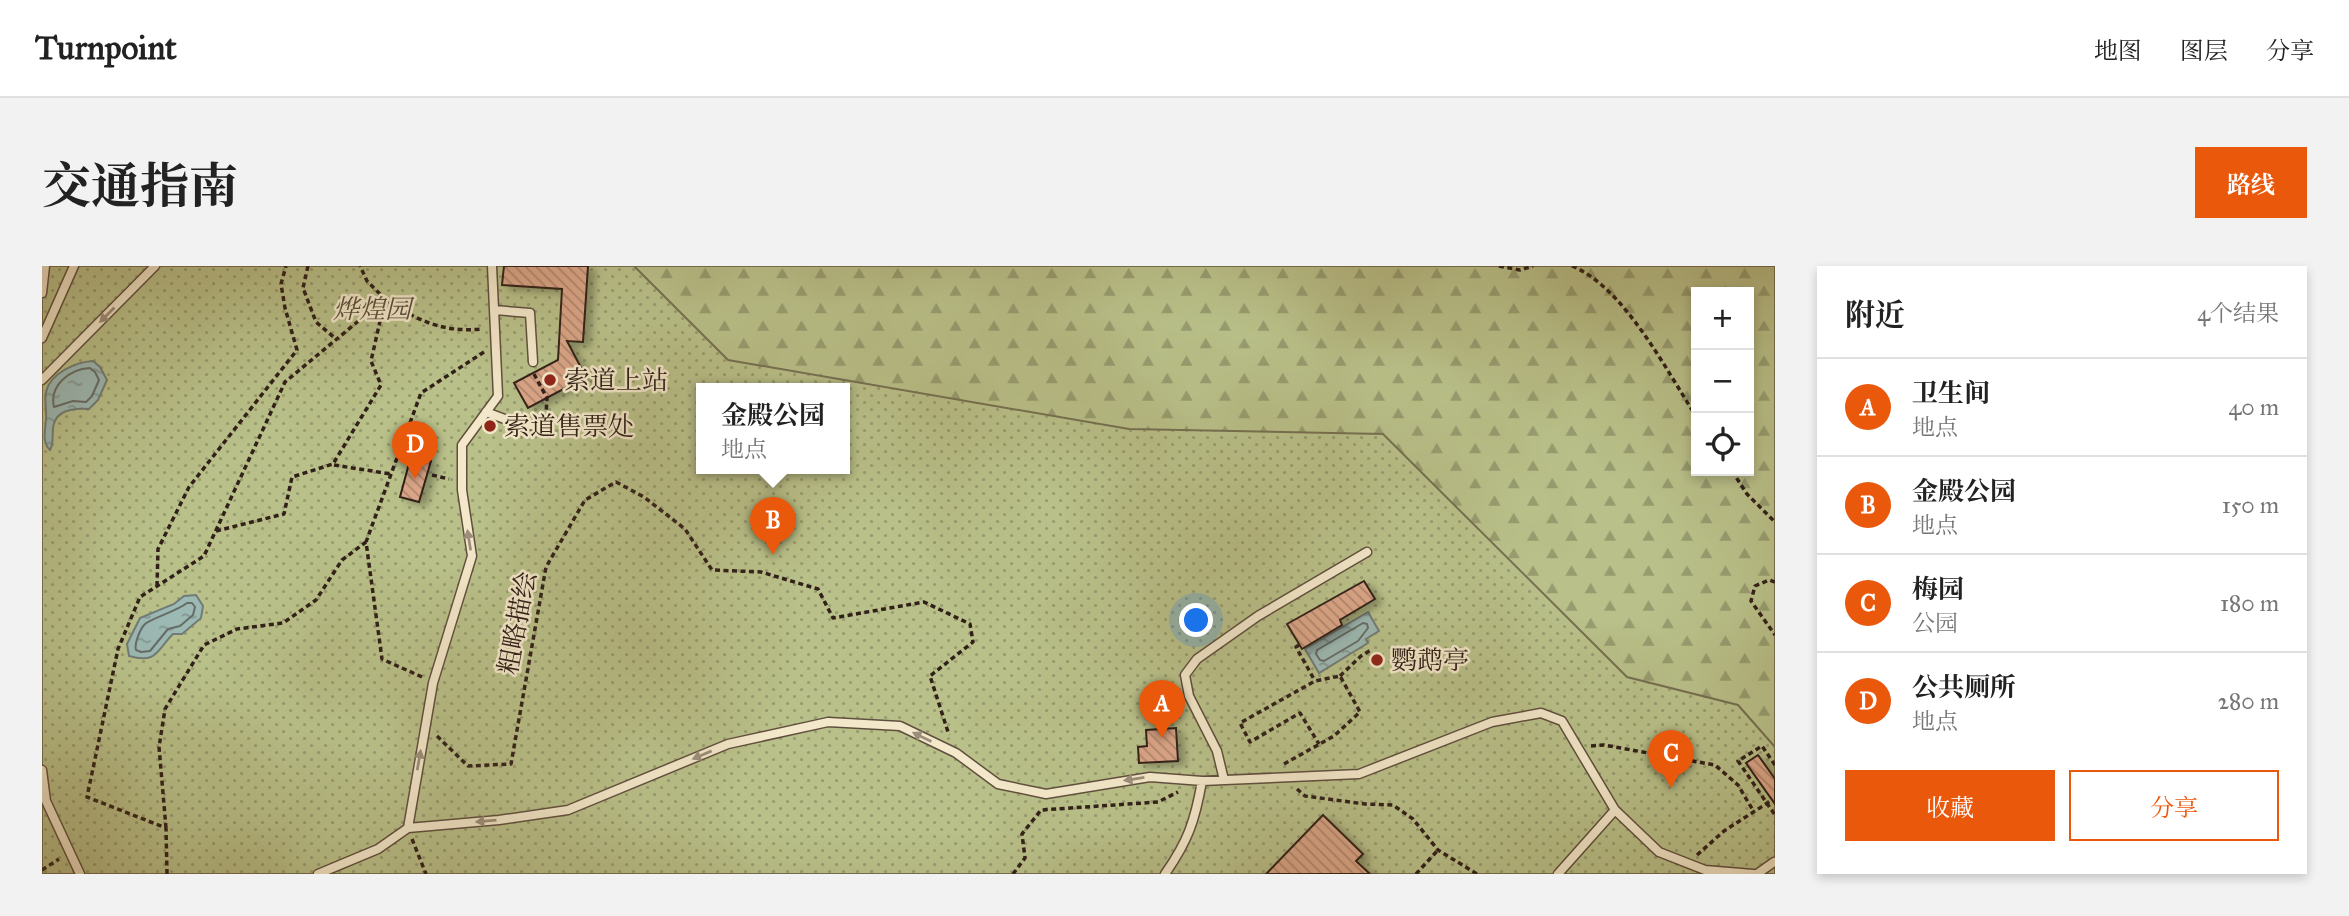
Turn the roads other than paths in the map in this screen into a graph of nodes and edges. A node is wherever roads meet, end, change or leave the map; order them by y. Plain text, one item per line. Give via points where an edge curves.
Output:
1 (45, 266) edge
2 (74, 266) edge
3 (155, 266) edge
4 (492, 266) edge
5 (42, 293) edge
6 (494, 310) junction
7 (42, 338) edge
8 (533, 362) dead end
9 (42, 380) edge
10 (486, 412) junction
11 (546, 428) road end
12 (1367, 552) dead end
13 (42, 770) edge
14 (1224, 780) junction
15 (1202, 781) junction
16 (1615, 810) junction
17 (408, 828) junction
18 (1774, 862) edge
19 (80, 874) edge
20 (318, 874) edge
21 (1165, 874) edge
22 (1558, 874) edge
23 (1755, 874) edge

1 - 5 lane
2 - 7 lane
3 -> 9 lane
4 - 6 lane
6 - 8 lane via 530,313
6 - 10 lane via 498,396
10 - 11 lane
17 -> 10 lane via 433,682 472,555 461,482 462,445
12 - 14 lane via 1258,616 1197,659 1185,675 1189,696 1217,751
13 - 19 lane via 46,801
14 - 15 lane
14 - 16 lane via 1359,774 1492,722 1541,713 1562,721
15 -> 17 lane via 1150,777 1046,794 998,784 956,753 900,726 828,722 728,744 568,810
15 - 21 lane via 1184,846
16 - 22 lane
16 - 23 lane via 1659,852 1705,870
17 - 20 lane via 378,849
18 - 23 lane

